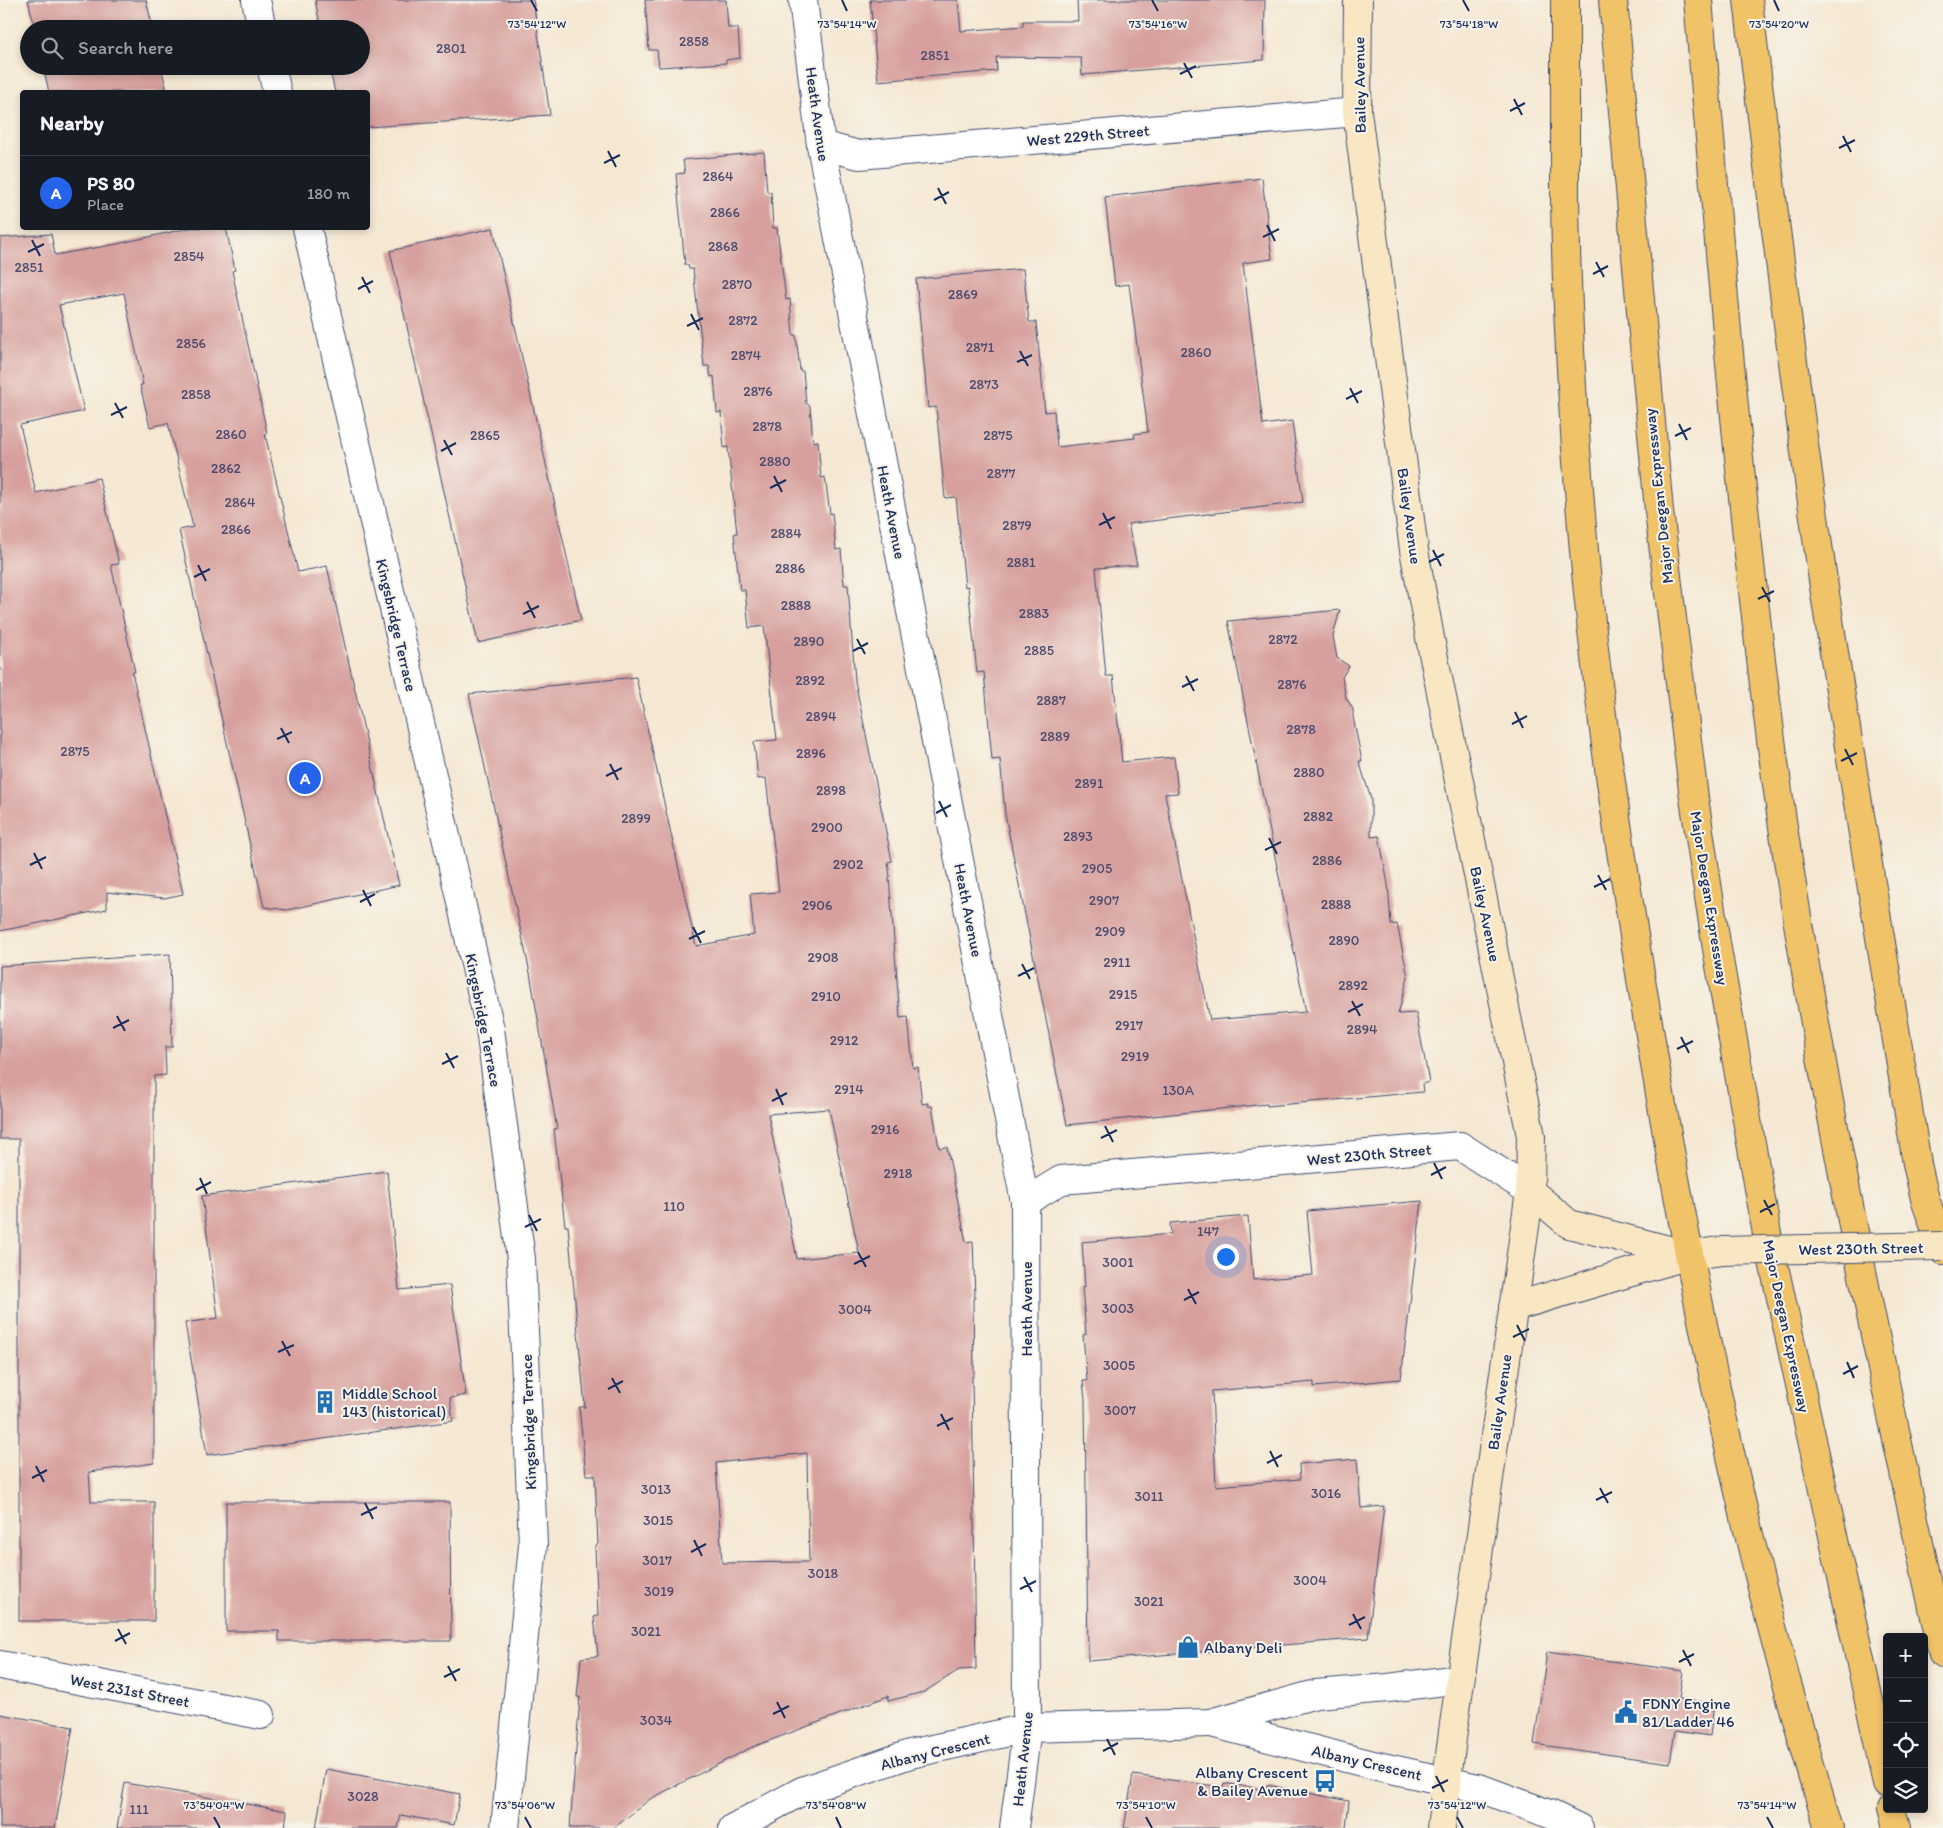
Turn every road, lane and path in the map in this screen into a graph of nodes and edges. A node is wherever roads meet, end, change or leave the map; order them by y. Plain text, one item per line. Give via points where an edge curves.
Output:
1 (256, 0) edge
2 (803, 0) edge
3 (1358, 0) edge
4 (1565, 0) edge
5 (1613, 0) edge
6 (1698, 0) edge
7 (1748, 0) edge
8 (260, 20) edge
9 (273, 75) edge
10 (277, 90) edge
11 (1357, 112) junction
12 (821, 145) junction
13 (307, 230) edge
14 (1530, 1191) junction
15 (1025, 1202) junction
16 (1943, 1248) edge
17 (1689, 1255) junction
18 (1513, 1307) junction
19 (1943, 1654) edge
20 (0, 1665) edge
21 (1460, 1680) junction
22 (261, 1715) dead end
23 (1210, 1723) junction
24 (1028, 1728) junction
25 (1884, 1768) edge
26 (1447, 1780) junction
27 (1893, 1813) edge
28 (505, 1828) edge
29 (734, 1828) edge
30 (1014, 1828) edge
31 (1441, 1828) edge
32 (1579, 1828) edge
33 (1829, 1828) edge
34 (1897, 1828) edge

1 - 8 street
2 - 12 street, Heath Avenue
3 - 11 main road, Bailey Avenue
4 - 17 highway via 1568,296 1588,592 1630,912
5 - 25 highway, Major Deegan Expressway via 1659,511 1690,770 1713,924 1767,1234
6 - 19 highway via 1745,526 1782,818 1805,970 1854,1239
7 - 16 highway via 1784,304 1823,580 1917,1164 1925,1199
9 - 10 street
11 - 12 street, West 229th Street via 859,155
11 - 14 main road, Bailey Avenue via 1414,550 1531,1136
12 - 15 street, Heath Avenue
13 - 28 street, Kingsbridge Terrace via 490,1029 521,1259 533,1545
14 - 15 street, West 230th Street via 1460,1146 1061,1180
14 - 17 main road, West 230th Street via 1570,1224
14 - 18 main road, Bailey Avenue
15 - 24 street, Heath Avenue
16 - 17 main road, West 230th Street, bridge
17 - 18 main road, West 230th Street
17 - 33 highway via 1774,1636
18 - 21 main road, Bailey Avenue
20 - 22 street, West 231st Street
21 - 23 street, Albany Crescent via 1316,1694
21 - 26 main road, Bailey Avenue
23 - 24 street, Albany Crescent
23 - 26 street, Albany Crescent via 1373,1765
24 - 29 street, Albany Crescent via 910,1754 802,1791
24 - 30 street, Heath Avenue
26 - 31 main road, Bailey Avenue
26 - 32 street, Albany Crescent via 1512,1799
27 - 34 highway

